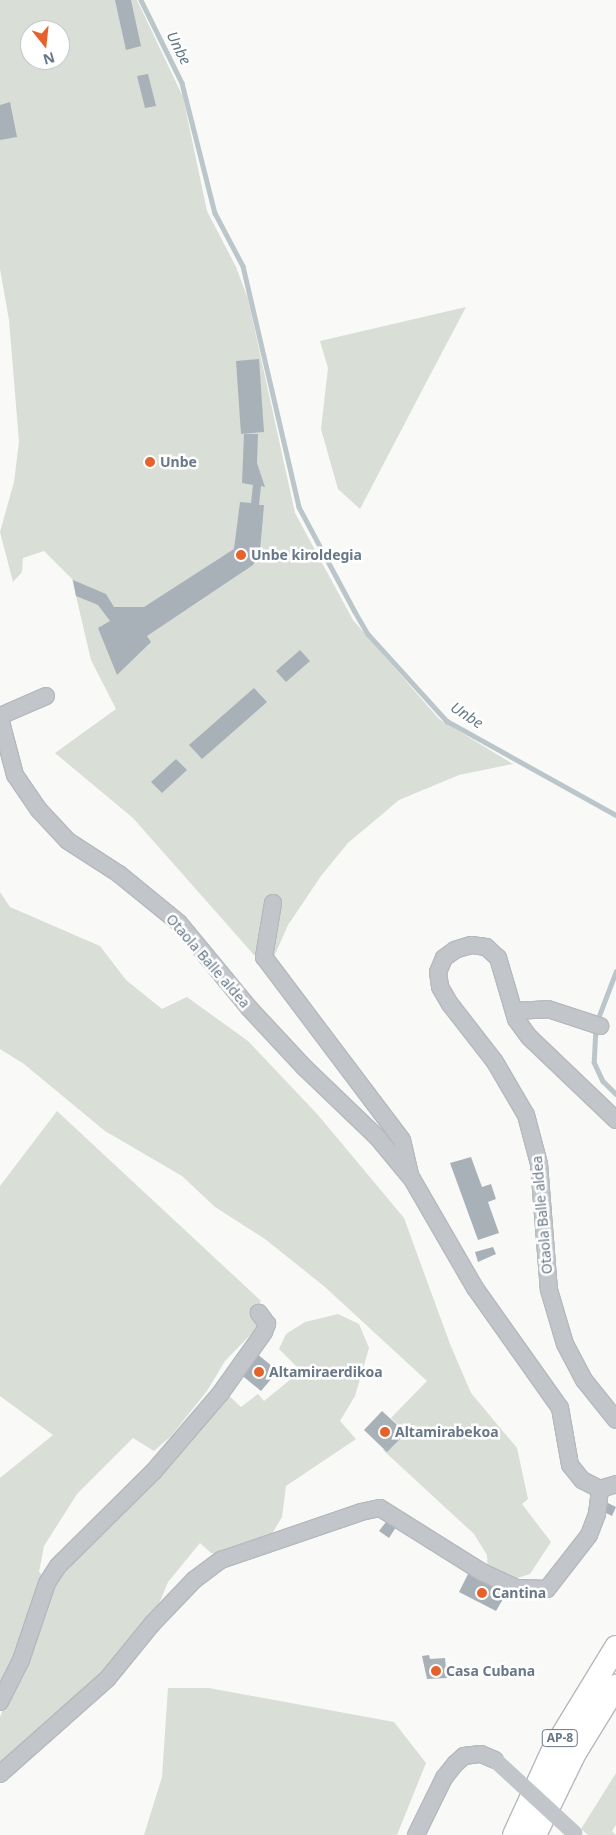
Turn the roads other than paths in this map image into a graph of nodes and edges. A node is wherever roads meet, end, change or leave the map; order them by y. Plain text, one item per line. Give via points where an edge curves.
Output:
1 (46, 696) dead end
2 (0, 717) edge
3 (273, 903) dead end
4 (514, 1010) junction
5 (600, 1026) dead end
6 (616, 1120) edge
7 (412, 1179) junction
8 (259, 1313) dead end
9 (616, 1420) edge
10 (608, 1486) edge
11 (616, 1647) edge
12 (616, 1686) edge
13 (0, 1702) edge
14 (0, 1774) edge
15 (576, 1834) edge
16 (416, 1835) edge
17 (514, 1835) edge
18 (535, 1835) edge

1 - 2 street
2 - 7 street, Otaola Balle aldea via 15,775 39,810 68,841 119,874 179,923 249,1008 304,1068 377,1137
3 - 7 street, Otaola Balle aldea via 264,957 402,1140
4 - 5 street via 548,1009
4 - 6 street, Otaola Balle aldea via 529,1037
4 - 9 street, Otaola Balle aldea via 498,958 486,947 471,945 444,958 438,972 440,987 495,1062 526,1115 539,1164 549,1290 566,1344 584,1380
7 - 10 street, Otaola Balle aldea via 475,1288 560,1408 570,1465 582,1480
8 - 13 street via 268,1324 220,1394 154,1472 58,1566 47,1583 21,1660
10 - 14 street via 589,1535 547,1589 516,1588 482,1572 380,1508 221,1560 194,1580 152,1624 108,1678
11 - 17 highway, AP-8 via 555,1747
12 - 18 highway, AP-8 via 575,1753
15 - 16 street, bridge via 495,1760 481,1754 464,1756 455,1764 444,1778

